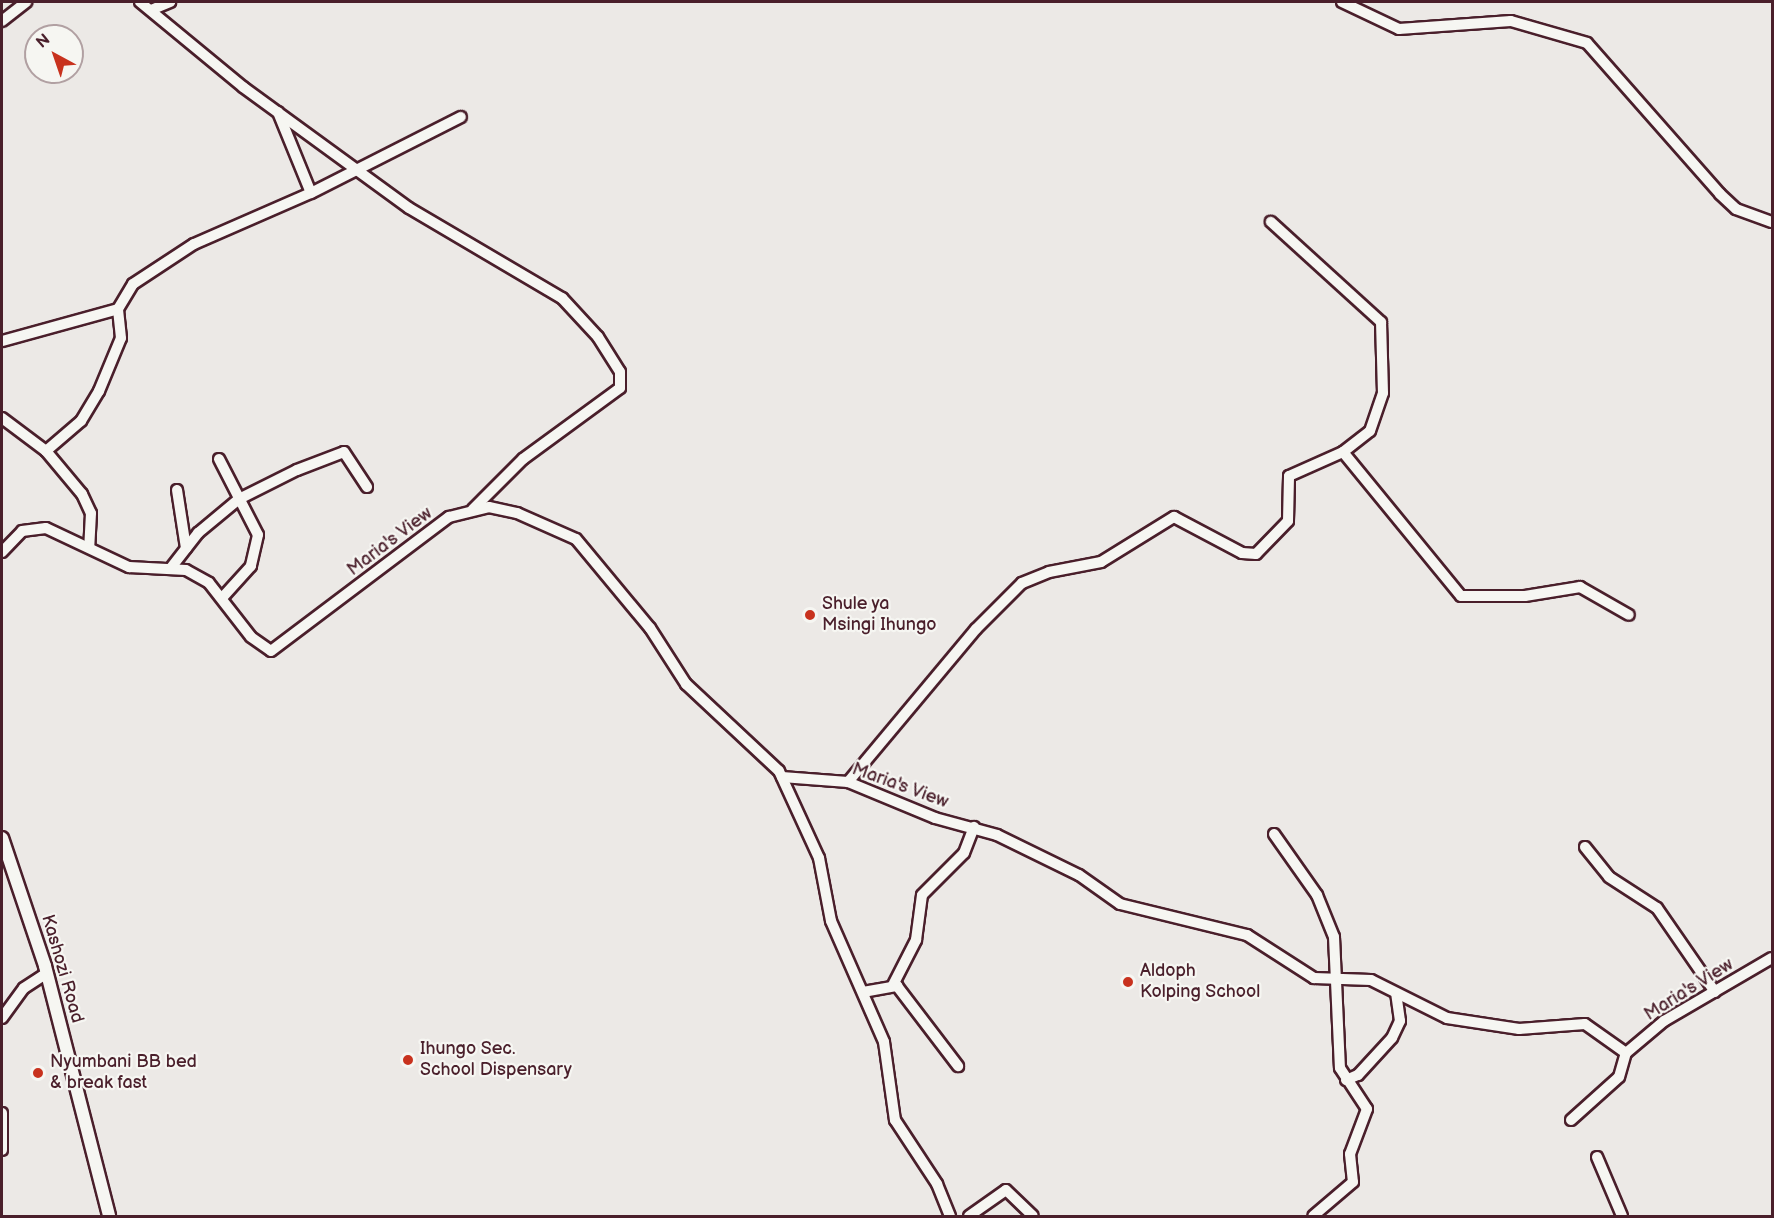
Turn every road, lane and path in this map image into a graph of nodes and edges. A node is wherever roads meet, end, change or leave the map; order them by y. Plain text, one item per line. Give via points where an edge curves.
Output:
1 (26, 2) edge
2 (140, 2) edge
3 (1342, 2) edge
4 (161, 6) edge
5 (2, 21) edge
6 (278, 111) junction
7 (461, 117) dead end
8 (355, 169) junction
9 (311, 193) junction
10 (1271, 222) dead end
11 (1773, 222) edge
12 (118, 309) junction
13 (2, 341) edge
14 (2, 418) edge
15 (46, 452) junction
16 (1343, 452) junction
17 (219, 459) dead end
18 (367, 487) dead end
19 (177, 490) dead end
20 (239, 499) junction
21 (473, 509) junction
22 (89, 547) junction
23 (186, 548) junction
24 (2, 552) edge
25 (170, 569) junction
26 (222, 598) junction
27 (1629, 615) dead end
28 (782, 777) junction
29 (848, 782) junction
30 (974, 827) junction
31 (1274, 834) dead end
32 (3, 846) edge
33 (1585, 847) dead end
34 (1773, 958) edge
35 (47, 973) junction
36 (1332, 980) junction
37 (893, 985) junction
38 (862, 992) junction
39 (1715, 992) junction
40 (1396, 993) junction
41 (4, 1013) edge
42 (1626, 1053) junction
43 (958, 1066) dead end
44 (1346, 1080) junction
45 (2, 1119) edge
46 (1571, 1120) dead end
47 (2, 1150) edge
48 (1597, 1157) dead end
49 (109, 1216) edge
50 (950, 1216) edge
51 (969, 1216) edge
52 (1034, 1216) edge
53 (1313, 1216) edge
54 (1622, 1216) edge

1 - 5 street
2 - 4 street
3 - 11 street via 1400,29 1511,21 1587,43 1720,194 1736,209
4 - 6 street via 160,18
6 - 8 street
6 - 9 street
7 - 8 street
8 - 9 street
8 - 21 street via 409,208 572,305 622,377 611,397 523,459
9 - 12 street via 186,249 133,284
10 - 16 street via 1381,321 1381,411 1370,431
12 - 13 street
12 - 15 street via 121,338 99,392 81,421
14 - 15 street
15 - 22 street via 88,504
16 - 27 street via 1461,596 1525,596 1581,587
16 - 29 street via 1289,476 1288,521 1256,554 1242,553 1174,517 1101,562 1049,572 1022,584 976,629
17 - 20 street
18 - 20 street via 348,455 339,452
19 - 23 street
20 - 23 street
20 - 26 street via 258,535 251,566
21 - 26 street, Maria's View via 429,531 280,648 260,646
21 - 28 street via 517,513 576,538 610,576 686,684
22 - 24 street, Maria's View via 39,528 22,531
22 - 25 street, Maria's View via 129,567
23 - 25 street
25 - 26 street, Maria's View via 196,574
28 - 29 street, Maria's View
28 - 38 street via 819,858 831,921
29 - 30 street, Maria's View via 935,818
30 - 36 street, Maria's View via 1080,876 1138,912 1247,935 1314,978
30 - 37 street via 964,853 922,895 916,940
31 - 36 street via 1317,895 1334,937 1338,956
32 - 35 main road, Kashozi Road
33 - 39 street via 1609,877 1657,908
34 - 39 street, Maria's View
35 - 41 street via 24,988
35 - 49 main road, Kashozi Road
36 - 40 street, Maria's View via 1359,978
36 - 44 street
37 - 38 street
37 - 43 street
38 - 50 street via 884,1042 895,1120 937,1184
39 - 42 street, Maria's View via 1664,1021
40 - 42 street, Maria's View via 1448,1018 1519,1029 1585,1024
40 - 44 street via 1400,1021 1392,1038 1358,1075
42 - 46 street via 1619,1077
44 - 53 street via 1367,1109 1350,1154 1353,1182
45 - 47 street
48 - 54 street
51 - 52 street via 1006,1190

